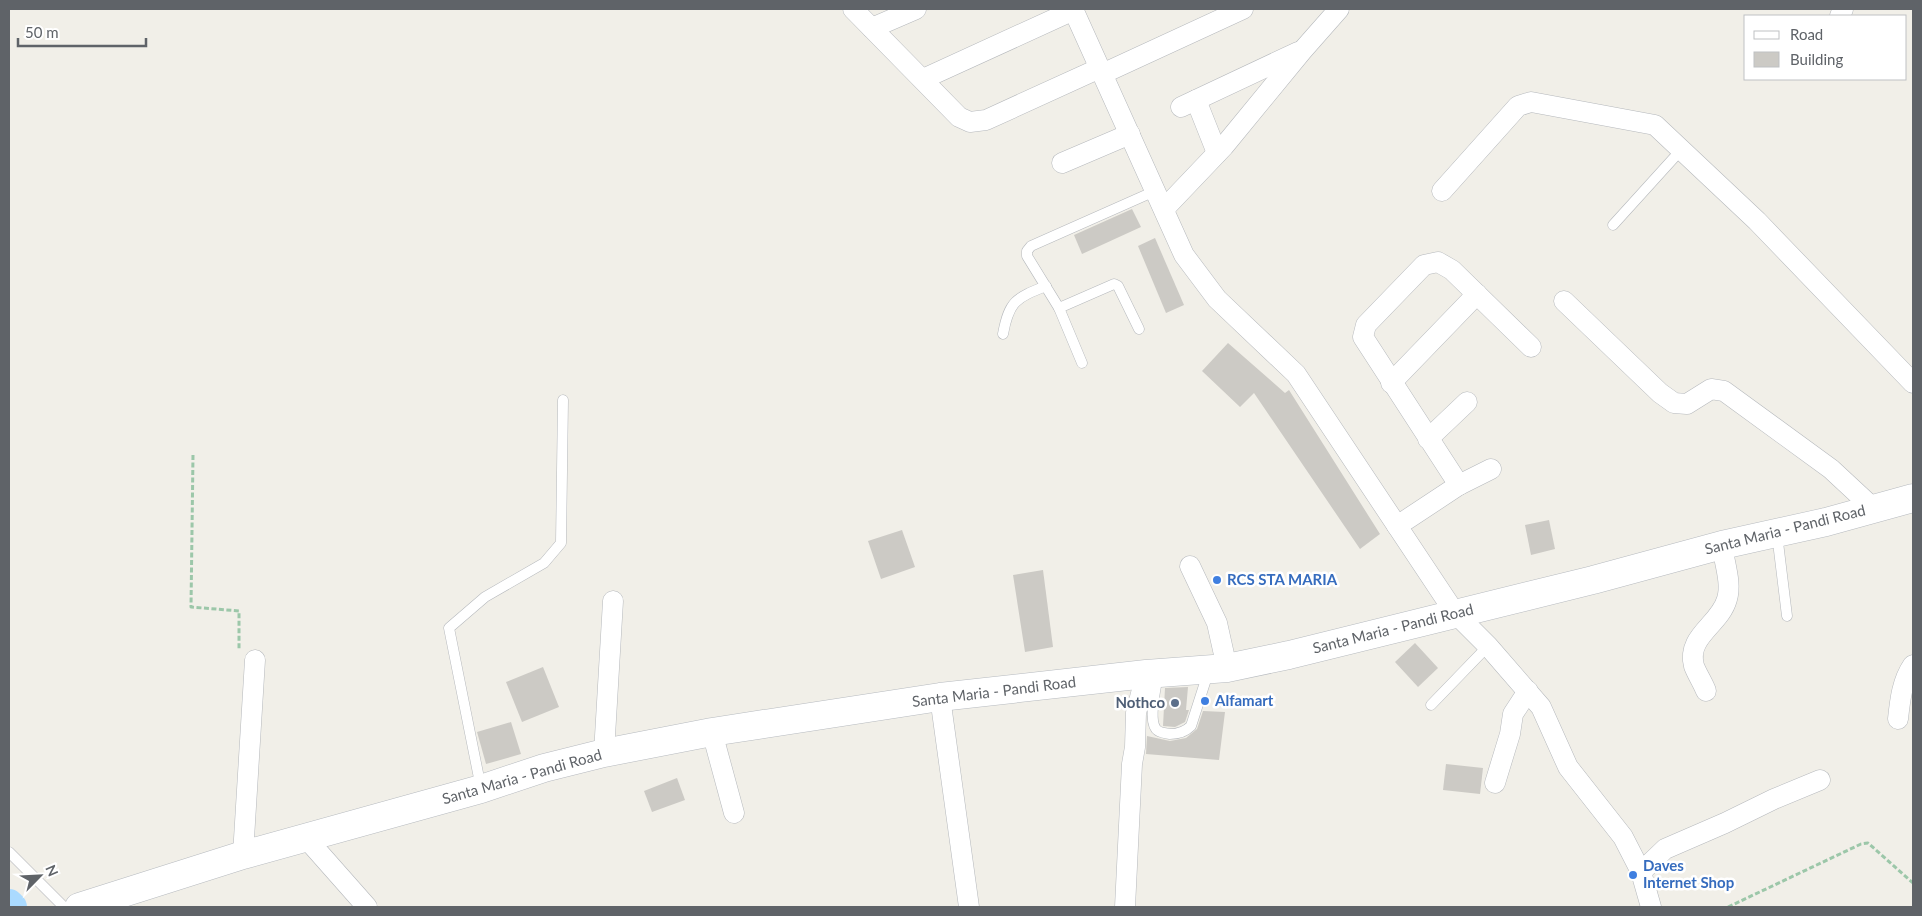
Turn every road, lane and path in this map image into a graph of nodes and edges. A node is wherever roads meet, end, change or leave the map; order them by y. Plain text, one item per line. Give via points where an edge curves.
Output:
1 (853, 9) edge
2 (916, 9) edge
3 (1243, 9) edge
4 (1339, 9) edge
5 (1078, 11) edge
6 (872, 28) junction
7 (1302, 50) junction
8 (1101, 71) junction
9 (923, 79) junction
10 (1130, 134) junction
11 (1680, 150) junction
12 (1217, 153) junction
13 (1062, 163) dead end
14 (1442, 191) dead end
15 (1159, 200) junction
16 (1613, 225) dead end
17 (1046, 286) junction
18 (1477, 294) junction
19 (1564, 301) dead end
20 (1059, 308) junction
21 (1139, 329) dead end
22 (1003, 334) dead end
23 (1531, 347) dead end
24 (1082, 363) dead end
25 (1909, 372) edge
26 (1391, 382) junction
27 (562, 400) dead end
28 (1467, 402) dead end
29 (1428, 438) junction
30 (194, 455) dead end
31 (1491, 469) dead end
32 (1459, 485) junction
33 (1913, 498) edge
34 (1874, 508) junction
35 (1397, 526) junction
36 (1777, 533) junction
37 (1722, 545) junction
38 (1190, 566) dead end
39 (613, 600) dead end
40 (1455, 613) junction
41 (1787, 616) dead end
42 (1488, 646) junction
43 (255, 660) joint
44 (1913, 665) edge
45 (1218, 669) junction
46 (1152, 674) junction
47 (1528, 691) junction
48 (1706, 691) dead end
49 (940, 697) junction
50 (1431, 705) dead end
51 (1898, 719) dead end
52 (712, 732) junction
53 (604, 753) junction
54 (1820, 780) dead end
55 (1495, 783) dead end
56 (481, 789) junction
57 (734, 813) dead end
58 (306, 838) junction
59 (9, 852) edge
60 (243, 855) junction
61 (1641, 872) junction
62 (1913, 883) edge
63 (64, 907) edge
64 (79, 907) edge
65 (367, 907) edge
66 (970, 907) edge
67 (1125, 907) edge
68 (1651, 907) edge
69 (1728, 907) edge

1 - 6 street
2 - 6 street
3 - 8 street
4 - 7 street
5 - 8 street
5 - 9 street
6 - 9 street
7 - 12 street
7 - 12 street via 1188,103
8 - 9 street via 986,120 970,122 959,117
8 - 10 street
10 - 13 street
10 - 15 street
11 - 14 street via 1655,125 1531,102 1518,106
11 - 16 lane
11 - 25 street via 1757,221
12 - 15 street
15 - 17 lane via 1029,248 1027,256
15 - 35 street via 1184,255 1217,299 1296,374
17 - 20 lane
17 - 22 lane via 1013,303
18 - 23 street
18 - 26 street
18 - 26 street via 1452,270 1438,262 1424,265 1407,282 1366,324 1363,337
19 - 34 street via 1674,404 1687,404 1711,389 1724,391 1831,469
20 - 21 lane via 1114,284 1118,286
20 - 24 lane
26 - 29 street
27 - 56 lane via 561,543 544,563 485,597 450,628
28 - 29 street
29 - 32 street
30 - 43 path via 192,607 239,611 240,650
31 - 32 street
32 - 35 street
33 - 34 main road, Santa Maria - Pandi Road
34 - 36 main road, Santa Maria - Pandi Road
35 - 40 street
36 - 37 main road, Santa Maria - Pandi Road
36 - 41 lane
37 - 40 main road, Santa Maria - Pandi Road
37 - 48 street via 1728,599 1697,640 1693,651 1694,666
38 - 45 street via 1217,623
39 - 53 street
40 - 42 street
40 - 45 main road, Santa Maria - Pandi Road
42 - 47 street
42 - 50 lane
43 - 60 street
44 - 51 street via 1901,694
45 - 46 main road, Santa Maria - Pandi Road
45 - 46 lane via 1191,726 1175,734 1161,733 1155,728
46 - 49 main road, Santa Maria - Pandi Road
46 - 67 street via 1136,713
47 - 55 street via 1513,714
47 - 61 street via 1541,707 1568,767 1623,837
49 - 52 main road, Santa Maria - Pandi Road
49 - 66 street
52 - 53 main road, Santa Maria - Pandi Road
52 - 57 street
53 - 56 main road, Santa Maria - Pandi Road
54 - 61 street via 1664,849
56 - 58 main road, Santa Maria - Pandi Road
58 - 60 main road, Santa Maria - Pandi Road
58 - 65 street
59 - 63 lane
60 - 64 main road, Santa Maria - Pandi Road
61 - 68 street
62 - 69 path via 1868,843

